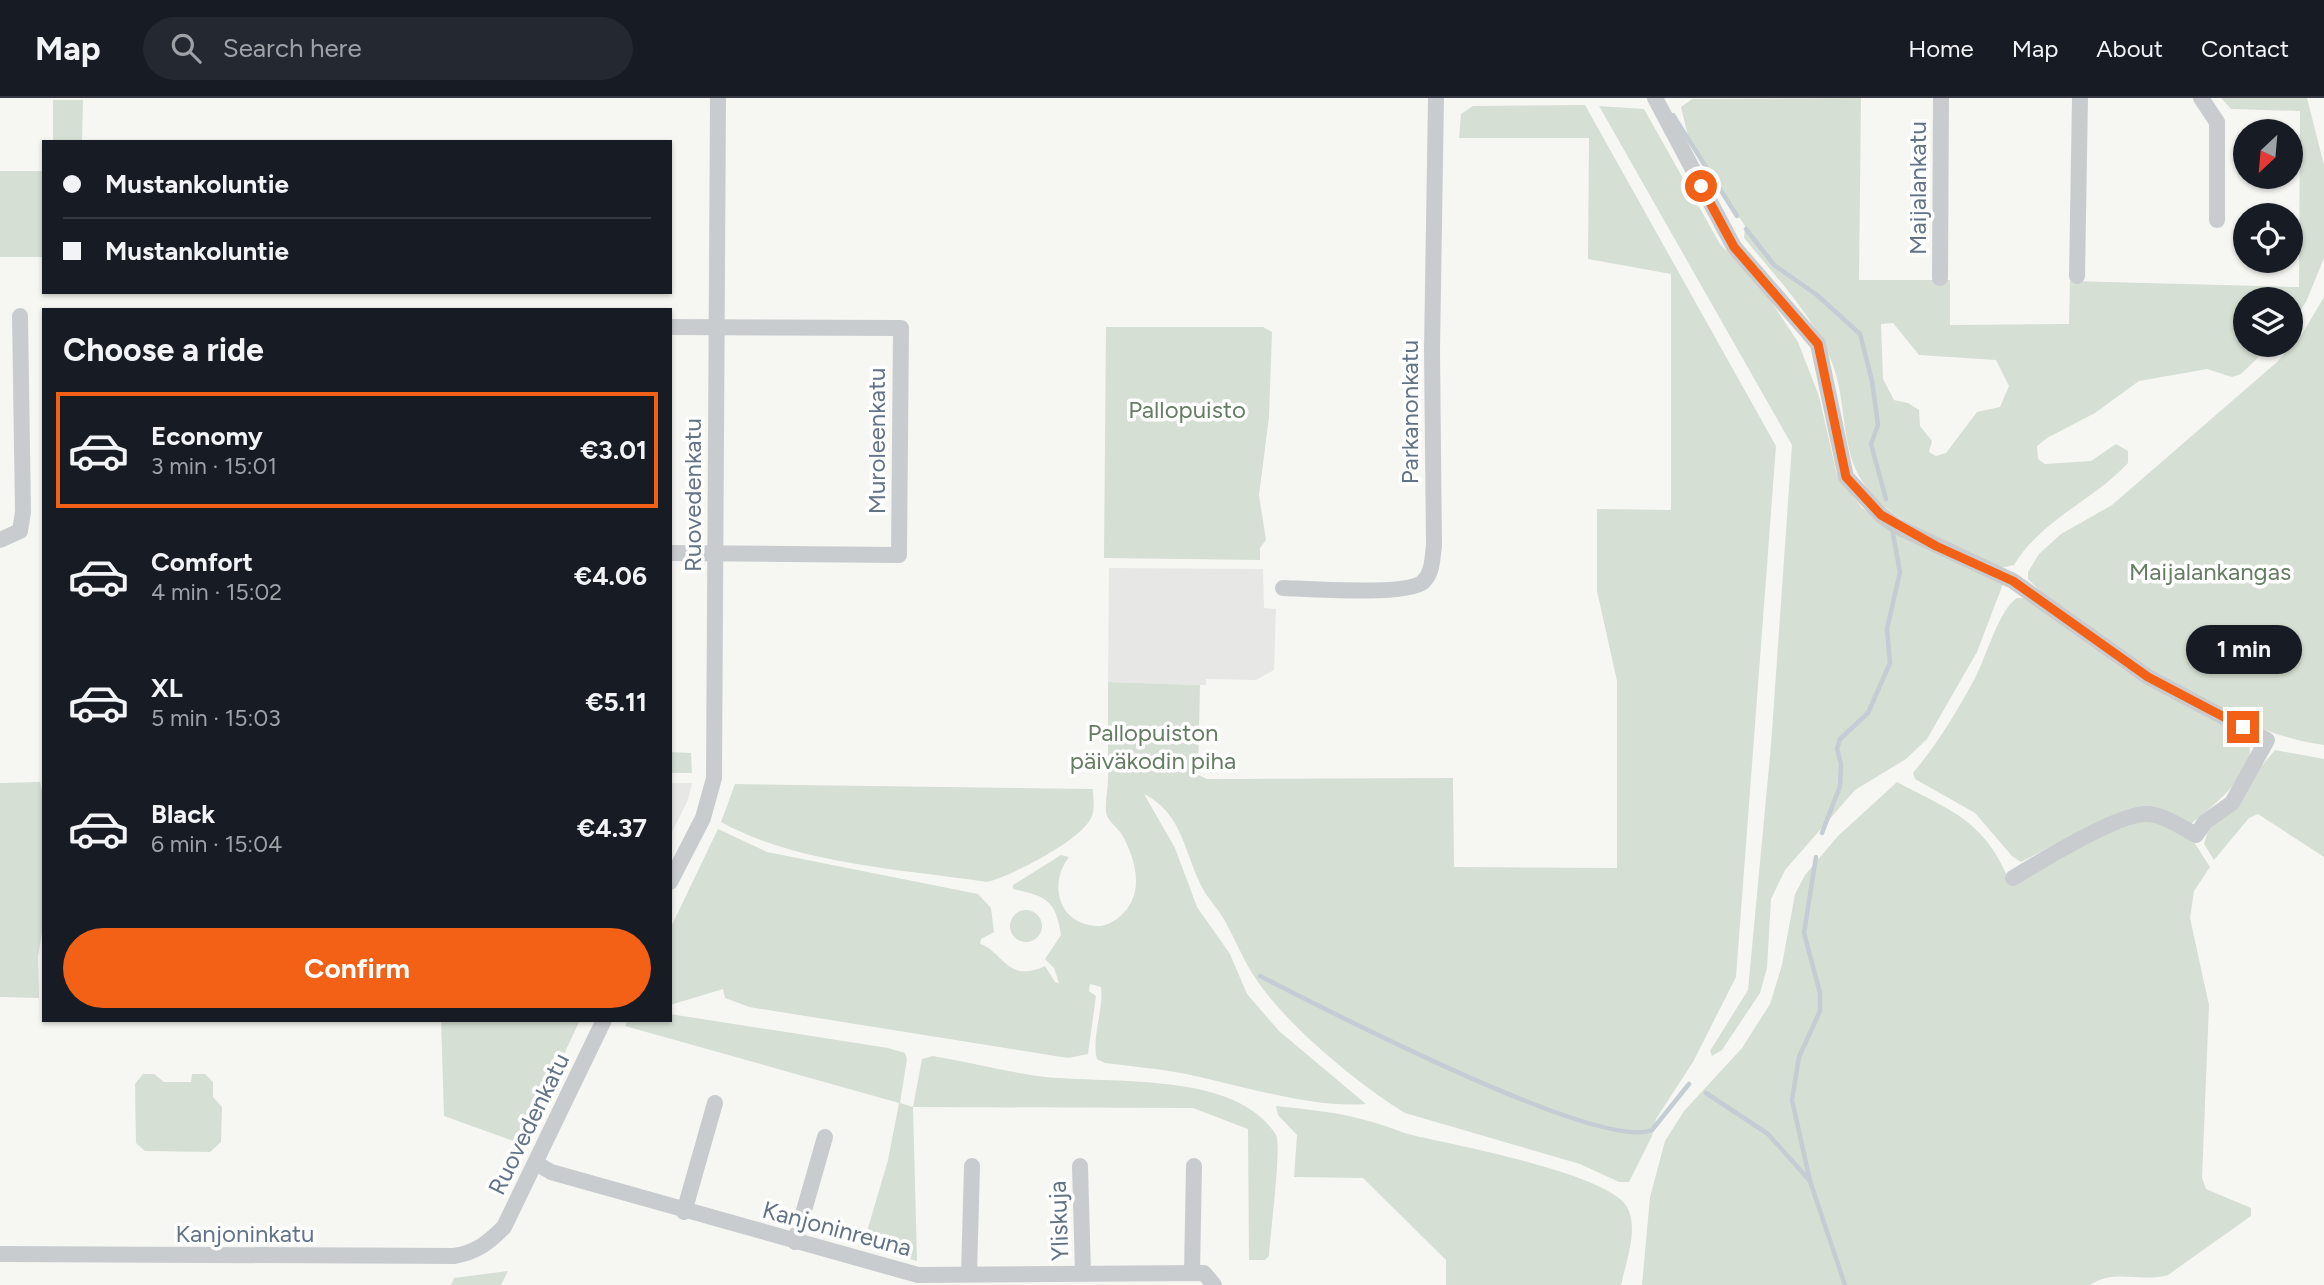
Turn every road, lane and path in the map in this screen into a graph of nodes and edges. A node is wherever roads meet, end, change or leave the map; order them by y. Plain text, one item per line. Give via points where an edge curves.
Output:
1 (718, 98) edge
2 (1436, 98) edge
3 (1656, 98) edge
4 (1941, 98) edge
5 (2080, 98) edge
6 (2201, 98) edge
7 (2217, 220) dead end
8 (2077, 276) dead end
9 (1940, 278) dead end
10 (20, 316) dead end
11 (672, 327) edge
12 (716, 327) junction
13 (0, 540) edge
14 (672, 553) edge
15 (716, 554) junction
16 (1283, 588) dead end
17 (672, 878) edge
18 (2013, 878) dead end
19 (603, 1022) edge
20 (715, 1103) dead end
21 (825, 1137) dead end
22 (536, 1163) junction
23 (972, 1166) dead end
24 (1080, 1166) dead end
25 (1194, 1166) dead end
26 (684, 1212) junction
27 (795, 1242) junction
28 (487, 1244) joint
29 (0, 1255) edge
30 (1083, 1273) junction
31 (1192, 1273) junction
32 (970, 1274) junction
33 (1214, 1285) edge

1 - 12 street, Ruovedenkatu
2 - 16 street, Parkanonkatu via 1431,571 1422,583 1400,590
3 - 18 street via 1734,247 1818,344 1846,477 1854,487 1896,526 2013,581 2148,677 2267,740 2232,803 2205,822 2196,835 2162,818 2132,816
4 - 9 street, Maijalankatu
5 - 8 street
6 - 7 street via 2217,122
10 - 13 street via 23,512 20,531
11 - 12 street
12 - 15 street, Ruovedenkatu
12 - 15 street, Muroleenkatu via 901,328 899,555
14 - 15 street
15 - 17 street, Ruovedenkatu via 713,790
19 - 22 street, Ruovedenkatu
20 - 26 street
21 - 27 street
22 - 26 street, Kanjoninreuna via 551,1172
22 - 28 street, Ruovedenkatu via 504,1227
23 - 32 street
24 - 30 street, Yliskuja
25 - 31 street
26 - 27 street, Kanjoninreuna
27 - 32 street, Kanjoninreuna via 895,1271
28 - 29 street, Kanjoninkatu via 454,1256
30 - 31 street, Kanjoninreuna
30 - 32 street, Kanjoninreuna
31 - 33 street, Kanjoninreuna via 1204,1273

